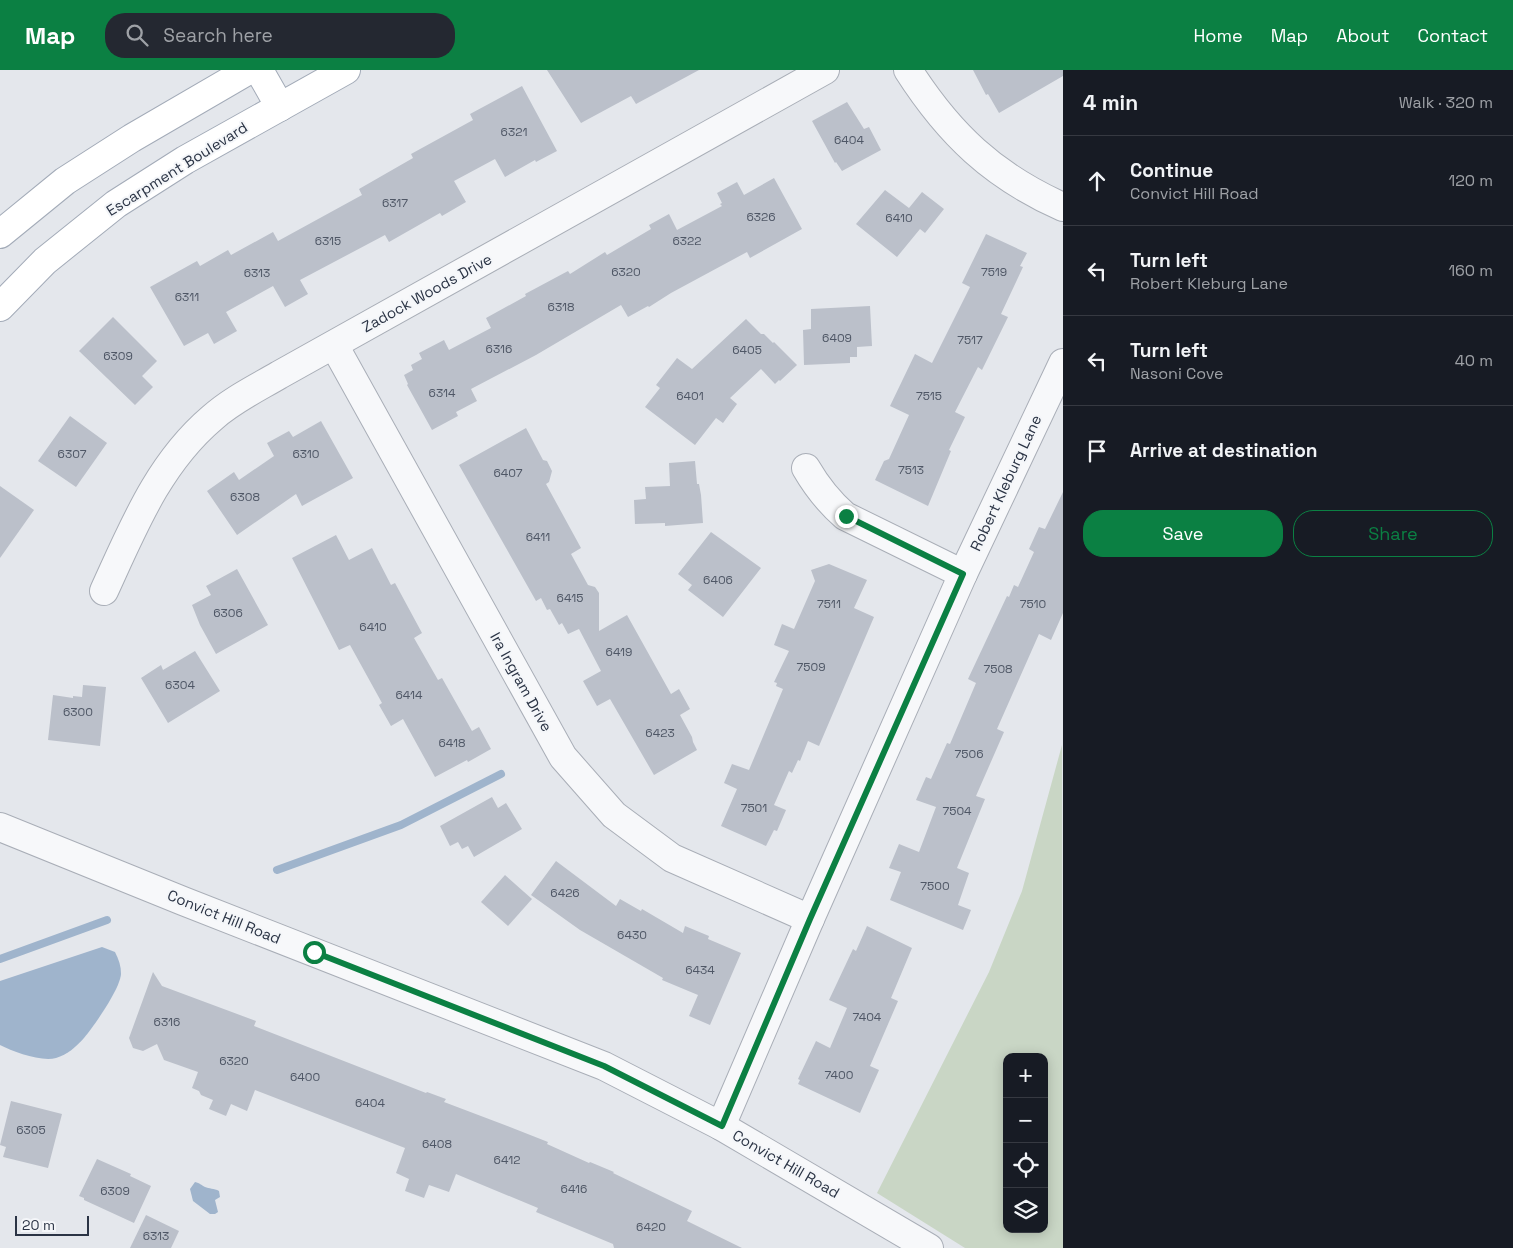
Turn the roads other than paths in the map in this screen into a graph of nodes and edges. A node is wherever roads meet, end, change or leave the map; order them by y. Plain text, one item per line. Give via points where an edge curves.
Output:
1 (250, 70) edge
2 (259, 70) edge
3 (346, 70) edge
4 (825, 70) edge
5 (908, 70) edge
6 (280, 107) junction
7 (1063, 207) edge
8 (0, 234) edge
9 (0, 307) edge
10 (334, 345) junction
11 (1063, 363) edge
12 (806, 468) dead end
13 (963, 574) junction
14 (104, 591) dead end
15 (0, 827) edge
16 (810, 919) junction
17 (722, 1126) junction
18 (929, 1248) edge

1 - 8 main road via 132,138 66,181
2 - 6 main road
3 - 6 main road, Escarpment Boulevard
4 - 10 street, Zadock Woods Drive
5 - 7 street via 927,100 969,147 1016,182
6 - 9 main road, Escarpment Boulevard via 116,204 45,260
10 - 14 street, Zadock Woods Drive via 233,402 191,437 154,486
10 - 16 street, Ira Ingram Drive via 563,757 614,815 672,858
11 - 13 street, Robert Kleburg Lane
12 - 13 street via 830,504 846,516
13 - 16 street, Robert Kleburg Lane
15 - 17 street, Convict Hill Road via 604,1066
16 - 17 street, Robert Kleburg Lane
17 - 18 street, Convict Hill Road

